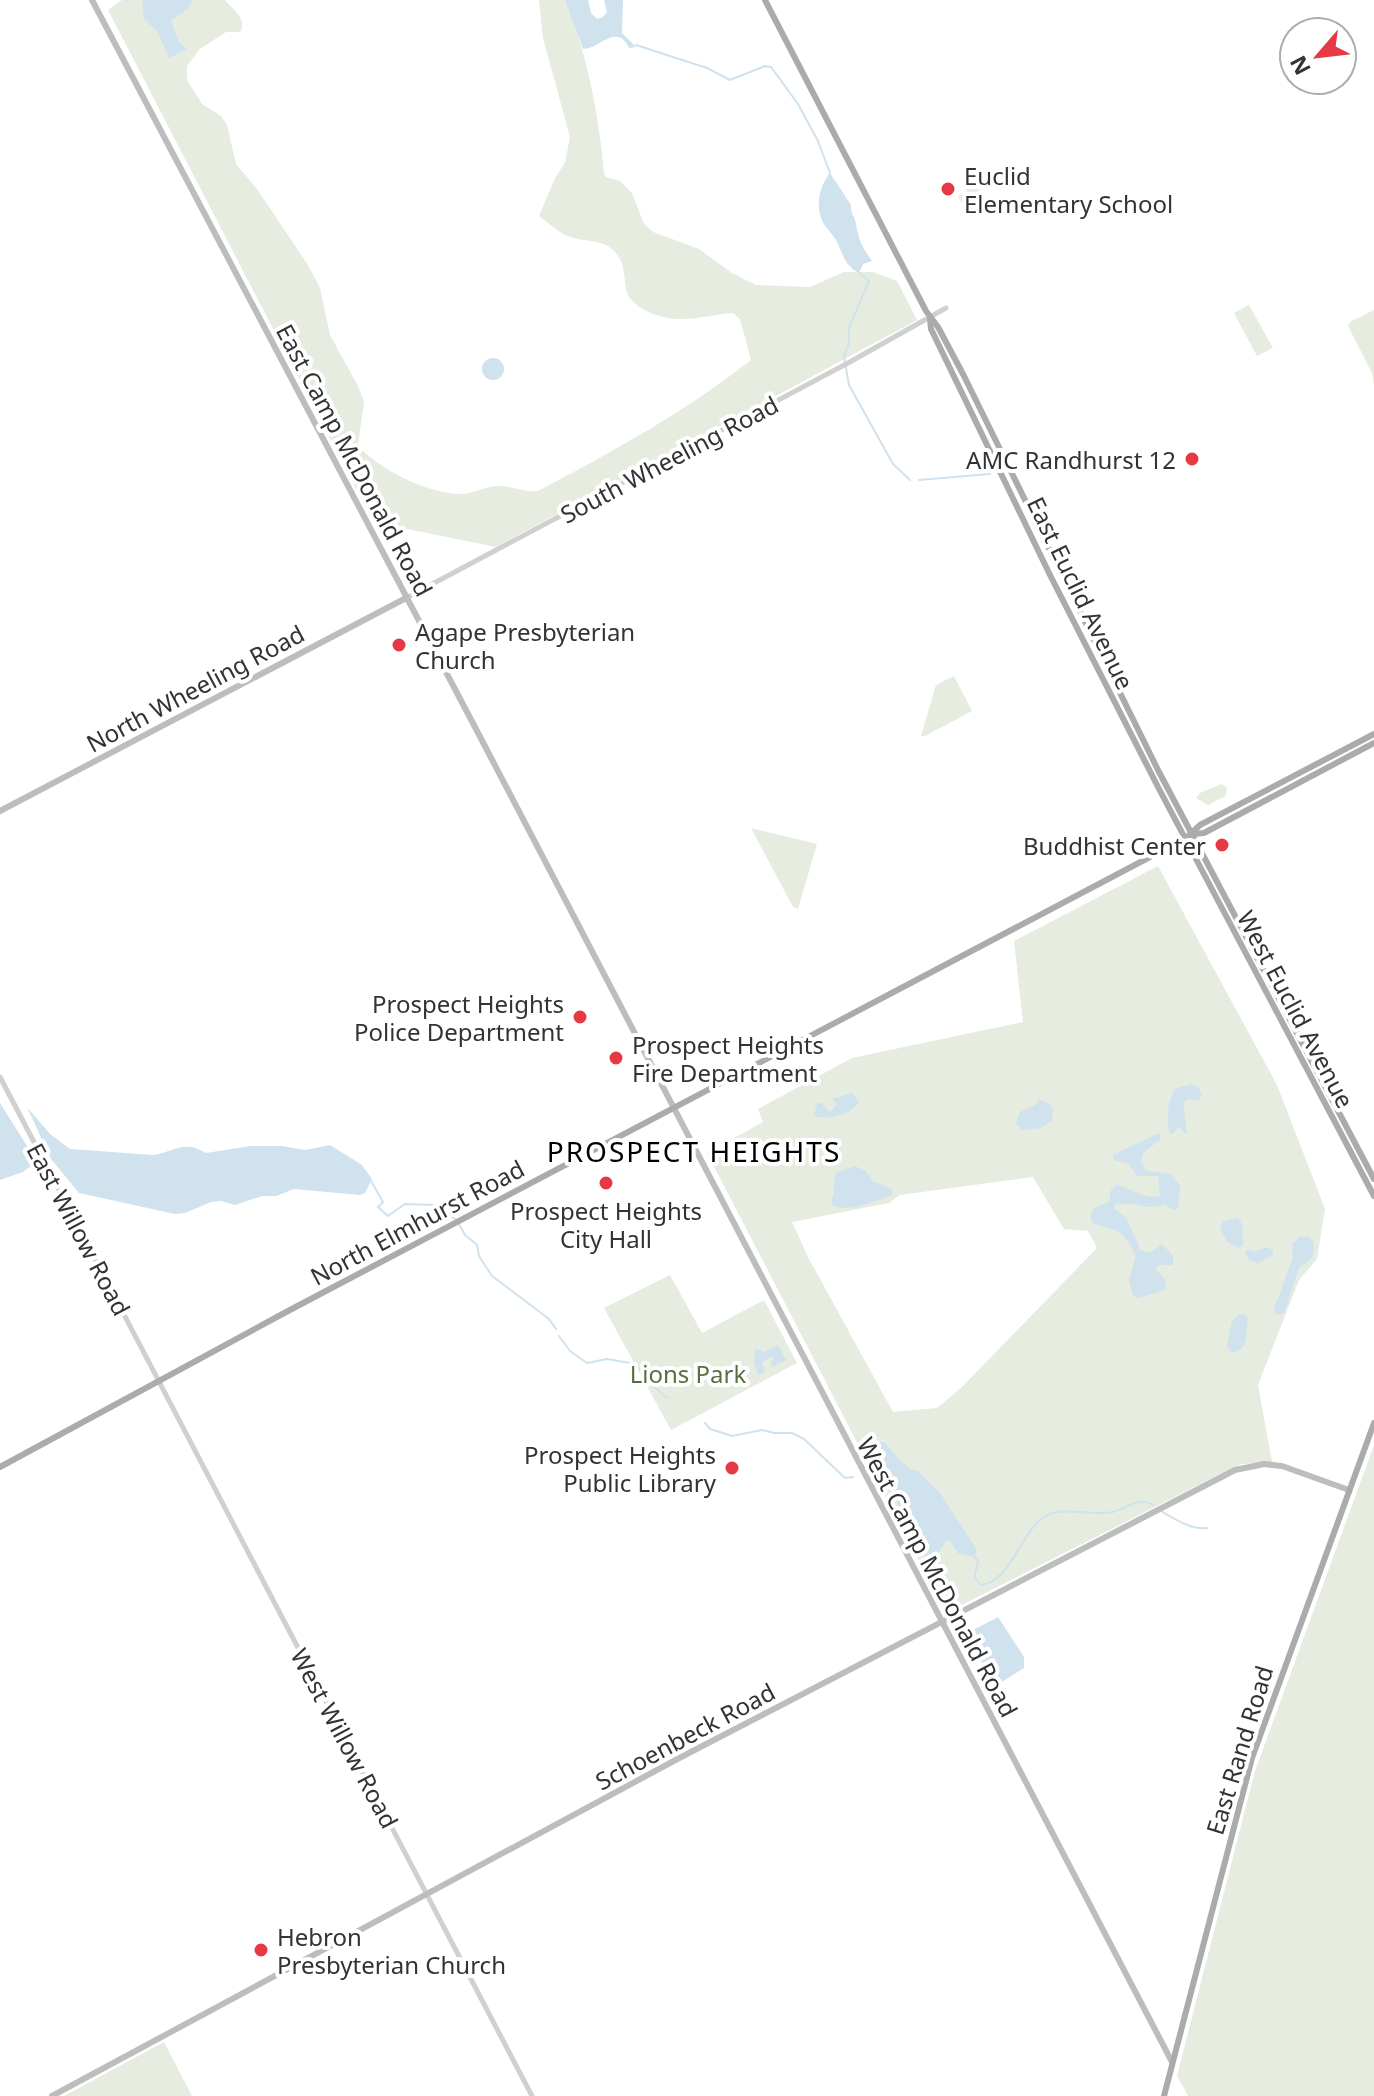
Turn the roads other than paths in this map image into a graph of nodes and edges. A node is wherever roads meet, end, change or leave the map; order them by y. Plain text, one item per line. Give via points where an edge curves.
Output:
1 (92, 0) edge
2 (765, 0) edge
3 (946, 308) dead end
4 (930, 317) junction
5 (406, 598) junction
6 (1374, 734) edge
7 (1374, 743) edge
8 (0, 811) edge
9 (1189, 836) junction
10 (0, 1077) edge
11 (673, 1108) junction
12 (1374, 1179) edge
13 (1374, 1196) edge
14 (159, 1381) junction
15 (1374, 1423) edge
16 (0, 1467) edge
17 (1349, 1490) junction
18 (942, 1622) junction
19 (427, 1895) junction
20 (1172, 2062) junction
21 (52, 2096) edge
22 (532, 2096) edge
23 (1164, 2096) edge

1 - 5 main road, East Camp McDonald Road
2 - 4 main road, East Euclid Avenue
3 - 4 street
4 - 5 street, South Wheeling Road
4 - 9 main road, East Euclid Avenue via 931,329 1050,575
5 - 8 main road, North Wheeling Road
5 - 11 main road, East Camp McDonald Road
6 - 9 main road, North Elmhurst Road via 1200,825
7 - 9 main road, North Elmhurst Road via 1204,833
9 - 11 main road, North Elmhurst Road
9 - 12 main road, West Euclid Avenue
9 - 13 main road, West Euclid Avenue
10 - 14 street, East Willow Road
11 - 14 main road, North Elmhurst Road
11 - 18 main road, West Camp McDonald Road
14 - 16 main road, North Elmhurst Road
14 - 19 street, West Willow Road
15 - 17 main road, East Rand Road
17 - 18 main road, Schoenbeck Road via 1282,1466 1235,1470
17 - 20 main road, East Rand Road via 1252,1758
18 - 19 main road, Schoenbeck Road
18 - 20 main road, West Camp McDonald Road
19 - 21 main road, Schoenbeck Road
19 - 22 street, West Willow Road
20 - 23 main road, East Rand Road

